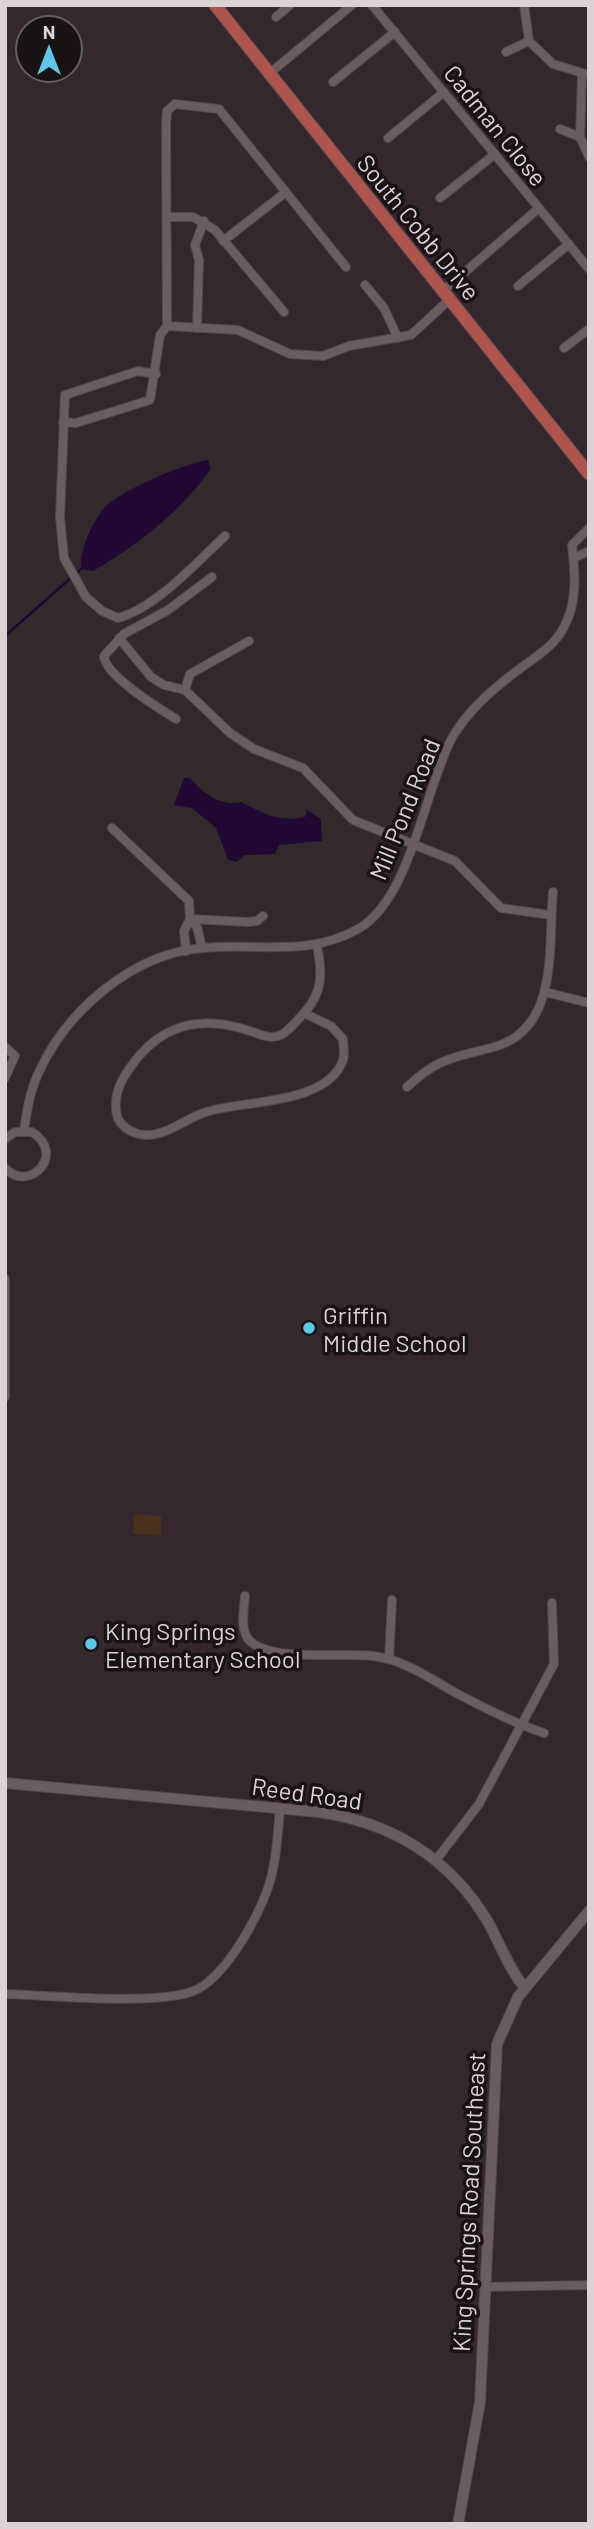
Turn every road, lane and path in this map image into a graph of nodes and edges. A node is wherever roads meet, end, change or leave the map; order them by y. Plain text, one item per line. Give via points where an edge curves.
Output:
1 (215, 5) edge
2 (290, 5) edge
3 (352, 5) edge
4 (372, 5) edge
5 (524, 5) edge
6 (276, 17) dead end
7 (395, 32) junction
8 (528, 41) junction
9 (506, 52) dead end
10 (270, 73) junction
11 (585, 75) edge
12 (333, 82) dead end
13 (444, 92) junction
14 (560, 129) dead end
15 (580, 136) junction
16 (388, 138) dead end
17 (495, 154) junction
18 (589, 158) edge
19 (286, 192) junction
20 (440, 198) dead end
21 (540, 208) junction
22 (167, 217) junction
23 (204, 222) junction
24 (223, 241) junction
25 (569, 244) junction
26 (346, 267) dead end
27 (589, 269) edge
28 (365, 285) dead end
29 (518, 286) dead end
30 (447, 295) junction
31 (285, 312) dead end
32 (167, 326) junction
33 (197, 328) junction
34 (589, 329) edge
35 (398, 338) junction
36 (564, 348) dead end
37 (156, 374) junction
38 (63, 422) junction
39 (589, 474) edge
40 (589, 528) edge
41 (226, 536) dead end
42 (588, 553) edge
43 (573, 558) junction
44 (212, 577) dead end
45 (119, 638) junction
46 (249, 641) dead end
47 (185, 690) junction
48 (176, 719) dead end
49 (112, 828) dead end
50 (412, 843) junction
51 (553, 892) dead end
52 (551, 915) junction
53 (264, 916) dead end
54 (190, 919) junction
55 (317, 945) junction
56 (202, 948) junction
57 (186, 951) junction
58 (545, 992) junction
59 (589, 1003) edge
60 (304, 1013) junction
61 (5, 1047) edge
62 (5, 1078) edge
63 (407, 1087) dead end
64 (24, 1130) junction
65 (5, 1139) edge
66 (5, 1168) edge
67 (5, 1279) edge
68 (6, 1325) edge
69 (5, 1397) edge
70 (245, 1596) dead end
71 (392, 1600) dead end
72 (552, 1603) dead end
73 (389, 1659) junction
74 (522, 1726) junction
75 (544, 1733) dead end
76 (5, 1783) edge
77 (280, 1808) junction
78 (436, 1860) junction
79 (589, 1911) edge
80 (525, 1988) junction
81 (5, 1994) edge
82 (589, 2285) edge
83 (485, 2287) junction
84 (458, 2524) edge

1 - 10 main road, South Cobb Drive
2 - 6 street
3 - 10 street
4 - 7 street, Cadman Close
5 - 8 street
7 - 12 street
7 - 13 street, Cadman Close
8 - 9 street
8 - 11 street via 553,64
10 - 30 main road, South Cobb Drive
11 - 15 street
13 - 16 street
13 - 17 street, Cadman Close
14 - 15 street
15 - 18 street
17 - 20 street
17 - 21 street, Cadman Close
19 - 22 street via 219,109 175,104 167,111 166,124
19 - 24 street
19 - 26 street
21 - 25 street, Cadman Close
21 - 30 street
22 - 23 street
22 - 32 street
23 - 24 street
23 - 33 street via 195,245 199,260
24 - 31 street
25 - 27 street, Cadman Close
25 - 29 street
28 - 35 street via 384,308
30 - 35 street via 418,331
30 - 39 main road, South Cobb Drive
32 - 33 street
32 - 37 street via 160,335
33 - 35 street via 238,330 305,357
34 - 36 street
37 - 38 street via 147,402 76,423
37 - 38 street via 138,371 68,393
38 - 41 street via 60,541 72,576 103,611 118,618 144,605
40 - 43 street, Mill Pond Road via 572,545
42 - 43 street
43 - 50 street, Mill Pond Road via 572,611 564,628 459,726
44 - 45 street
45 - 47 street via 151,677
45 - 48 street via 105,653 107,666
46 - 47 street via 190,674
47 - 50 street via 254,749 303,768 353,820
49 - 54 street via 189,901
50 - 52 street via 455,860 501,908
50 - 55 street, Mill Pond Road via 384,904 361,928
51 - 52 street
52 - 58 street
53 - 54 street via 248,922
54 - 56 street
54 - 57 street via 184,931
55 - 56 street, Mill Pond Road
55 - 60 street via 322,973 317,998
56 - 57 street, Mill Pond Road
57 - 64 street, Mill Pond Road via 127,973 75,1021 36,1077
58 - 59 street
58 - 63 street via 535,1019 515,1038 436,1063
60 - 60 street via 282,1035 267,1037 225,1025 191,1022 176,1028 149,1045 131,1066 116,1095 118,1119 132,1132 155,1134 204,1112 319,1087 335,1076 344,1059 343,1039 331,1026
61 - 62 street via 15,1056
64 - 65 street
64 - 66 street via 40,1136 46,1145 44,1165 28,1176
67 - 68 street
68 - 69 street
70 - 73 street via 243,1628 251,1642 261,1647
71 - 73 street
72 - 74 street via 554,1664
73 - 74 street
74 - 75 street
74 - 78 street via 479,1804
76 - 77 street, Reed Road
77 - 78 street, Reed Road via 374,1824
77 - 81 street via 273,1869 265,1894 235,1950 197,1989 139,1997
78 - 80 street, Reed Road via 475,1902
79 - 80 street, King Springs Road Southeast
80 - 83 street, King Springs Road Southeast via 503,2023 495,2055
82 - 83 street
83 - 84 street, King Springs Road Southeast via 480,2402

